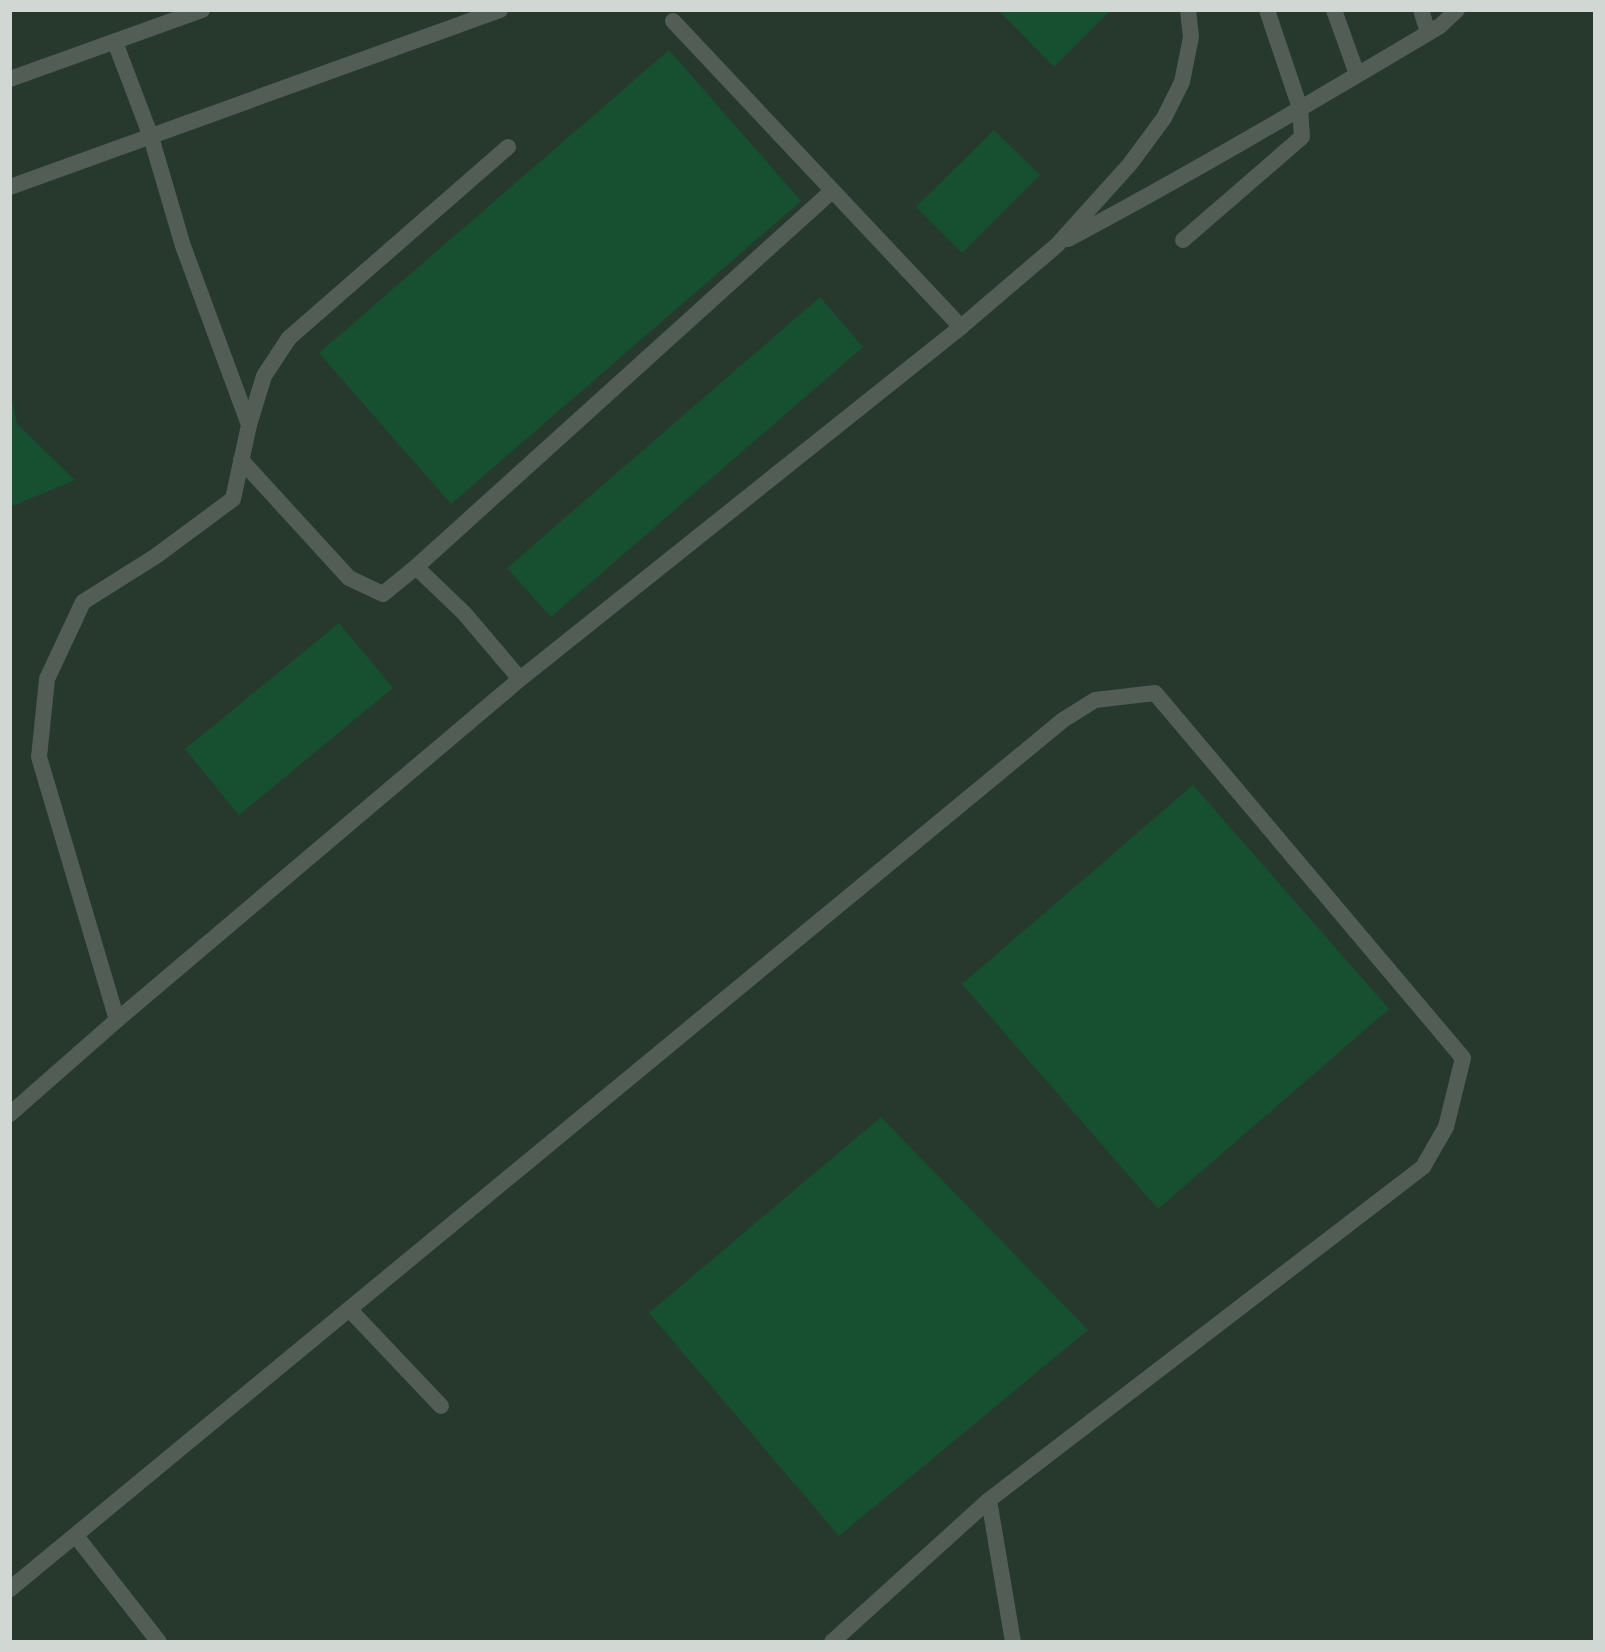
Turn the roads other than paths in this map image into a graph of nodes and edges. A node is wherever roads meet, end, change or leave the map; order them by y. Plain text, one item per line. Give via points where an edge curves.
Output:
1 (202, 10) edge
2 (500, 10) edge
3 (1188, 10) edge
4 (1267, 10) edge
5 (1334, 10) edge
6 (1421, 10) edge
7 (1457, 10) edge
8 (673, 21) dead end
9 (1428, 33) junction
10 (115, 42) junction
11 (1357, 74) junction
12 (10, 79) edge
13 (1300, 108) junction
14 (151, 137) junction
15 (508, 147) dead end
16 (10, 187) edge
17 (832, 191) junction
18 (1183, 240) dead end
19 (1057, 245) junction
20 (961, 327) junction
21 (249, 425) junction
22 (241, 460) junction
23 (416, 567) junction
24 (520, 679) junction
25 (117, 1020) junction
26 (10, 1113) edge
27 (350, 1310) junction
28 (441, 1406) dead end
29 (989, 1500) junction
30 (76, 1536) junction
31 (10, 1589) edge
32 (159, 1641) edge
33 (832, 1641) edge
34 (1013, 1641) edge

1 - 10 lane
2 - 14 lane
3 - 19 lane via 1191,37 1182,82 1164,118 1130,164
4 - 13 lane
5 - 11 lane
6 - 9 lane
7 - 9 lane
8 - 17 lane
9 - 11 lane
10 - 12 lane
10 - 14 lane
11 - 13 lane
13 - 18 lane via 1302,137
13 - 19 lane
14 - 16 lane
14 - 21 lane via 183,246
15 - 21 lane via 289,338 264,376
17 - 20 lane
17 - 23 lane
19 - 20 lane
20 - 24 lane
21 - 22 lane
22 - 23 lane via 349,578 383,594
22 - 25 lane via 233,499 156,556 83,602 47,680 39,757
23 - 24 lane via 464,613
24 - 25 lane
25 - 26 lane
27 - 28 lane
27 - 29 lane via 1063,720 1095,700 1155,693 1463,1058 1446,1127 1423,1167
27 - 30 lane
29 - 33 lane
29 - 34 lane
30 - 31 lane
30 - 32 lane

